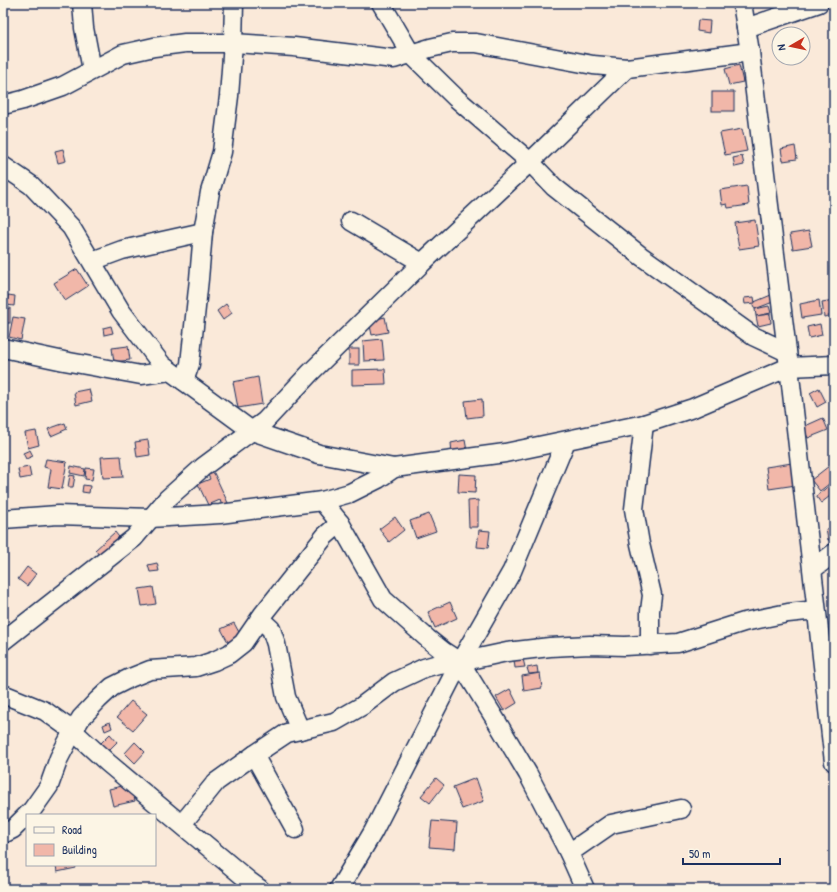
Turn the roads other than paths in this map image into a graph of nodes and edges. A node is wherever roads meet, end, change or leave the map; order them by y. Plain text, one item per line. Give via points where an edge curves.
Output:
1 (82, 3) edge
2 (234, 3) edge
3 (381, 3) edge
4 (742, 3) edge
5 (820, 3) edge
6 (746, 28) junction
7 (233, 43) junction
8 (750, 52) junction
9 (411, 54) junction
10 (627, 68) junction
11 (92, 70) junction
12 (3, 104) edge
13 (530, 162) junction
14 (3, 166) edge
15 (351, 221) dead end
16 (203, 232) junction
17 (92, 261) junction
18 (422, 263) junction
19 (3, 348) edge
20 (788, 360) junction
21 (834, 365) edge
22 (177, 376) junction
23 (644, 424) junction
24 (252, 431) junction
25 (566, 441) junction
26 (394, 468) junction
27 (322, 501) junction
28 (150, 518) junction
29 (3, 519) edge
30 (340, 523) junction
31 (834, 553) edge
32 (813, 569) junction
33 (816, 610) junction
34 (260, 619) junction
35 (3, 642) edge
36 (650, 645) junction
37 (460, 662) junction
38 (3, 694) edge
39 (830, 694) edge
40 (300, 730) junction
41 (73, 731) junction
42 (254, 755) junction
43 (834, 762) edge
44 (681, 809) dead end
45 (28, 814) edge
46 (26, 816) edge
47 (182, 824) junction
48 (295, 829) dead end
49 (3, 834) edge
50 (569, 853) junction
51 (345, 887) edge
52 (260, 889) edge
53 (585, 889) edge

1 - 11 street
2 - 7 street
3 - 9 street
4 - 6 street
5 - 6 street
6 - 8 street
7 - 9 street via 294,47 394,59
7 - 11 street via 185,43 154,47 123,54
7 - 16 street via 222,152 210,192
8 - 10 street
8 - 20 street
9 - 10 street via 452,43 476,43
9 - 13 street via 456,98
10 - 13 street
11 - 12 street via 63,86
13 - 18 street
13 - 20 street via 554,187 641,256
14 - 17 street via 31,185 72,227
15 - 18 street
16 - 17 street via 130,249
16 - 22 street via 190,364
17 - 22 street via 121,311 162,365
18 - 24 street via 265,421
19 - 22 street via 141,375
20 - 21 street
20 - 23 street via 693,408
20 - 32 street
22 - 24 street
23 - 25 street
23 - 36 street via 634,510 652,595
24 - 26 street via 319,454
24 - 28 street via 203,467
25 - 26 street via 505,454
25 - 37 street via 512,571
26 - 27 street via 350,493
27 - 28 street via 220,514
27 - 30 street
28 - 29 street via 58,515
28 - 35 street via 134,538
30 - 34 street via 325,536
30 - 37 street via 383,599 428,639
31 - 32 street
32 - 33 street
33 - 36 street via 744,622 678,643
33 - 39 street
34 - 40 street via 270,629 276,644 286,697
34 - 41 street via 243,643 214,661 196,667 150,670 112,687
36 - 37 street via 550,647 507,652
37 - 40 street via 424,668 394,682 362,706 334,722
37 - 50 street via 528,774
37 - 51 street
38 - 41 street via 45,711
39 - 43 street
40 - 42 street via 287,733
41 - 45 street via 59,758 49,786
41 - 47 street
42 - 47 street via 216,782
42 - 48 street
44 - 50 street via 611,824
46 - 49 street via 13,829
47 - 52 street
50 - 53 street

